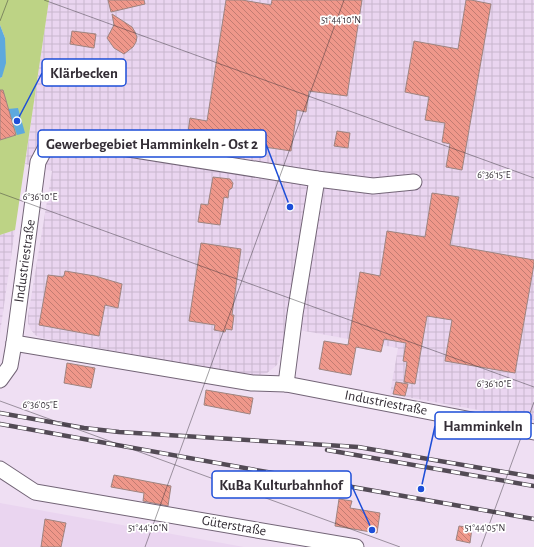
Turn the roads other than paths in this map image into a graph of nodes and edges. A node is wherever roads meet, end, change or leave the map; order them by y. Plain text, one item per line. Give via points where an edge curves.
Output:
1 (317, 179) junction
2 (414, 182) dead end
3 (14, 342) junction
4 (0, 380) edge
5 (286, 384) junction
6 (534, 432) edge
7 (0, 469) edge
8 (356, 547) edge

1 - 2 street, Industriestraße via 373,186
1 - 3 street, Industriestraße via 66,139 47,145 38,162
1 - 5 street
3 - 4 street, Industriestraße via 10,366
3 - 5 street, Industriestraße via 252,383
5 - 6 street, Industriestraße
7 - 8 street, Güterstraße via 35,492

